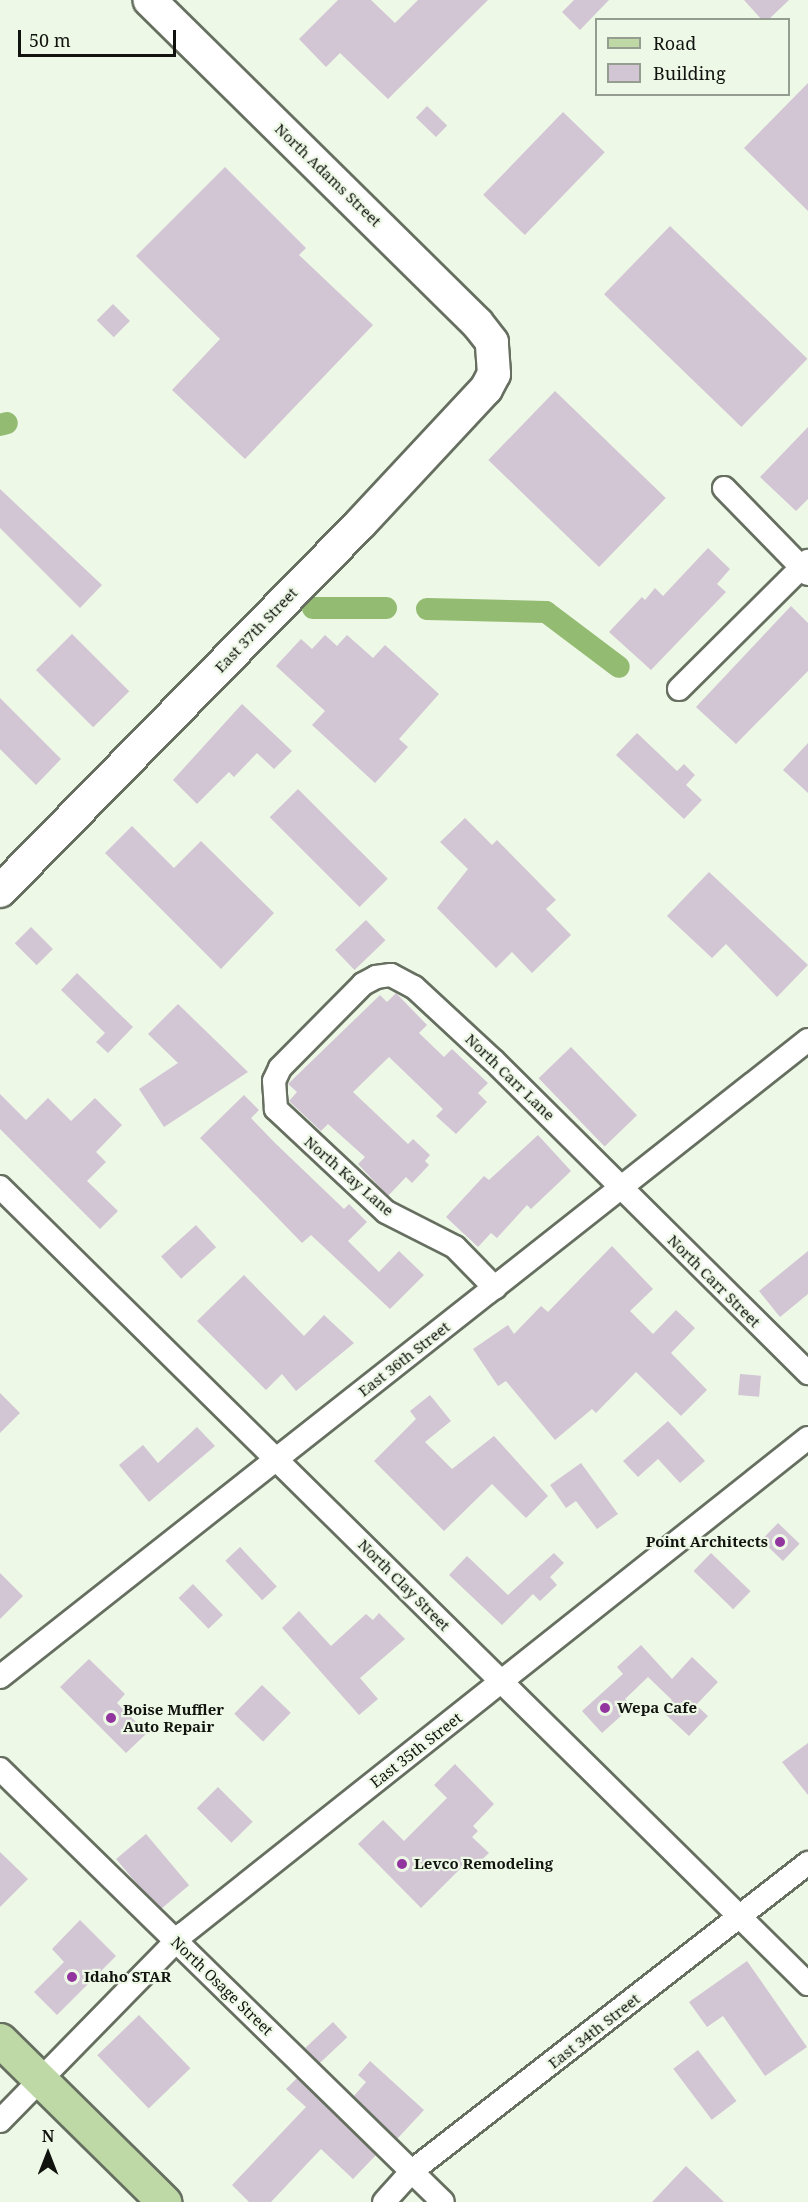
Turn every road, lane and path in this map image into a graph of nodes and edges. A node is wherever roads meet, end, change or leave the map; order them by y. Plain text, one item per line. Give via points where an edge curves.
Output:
1 (149, 0) edge
2 (496, 358) joint
3 (724, 488) dead end
4 (806, 568) edge
5 (679, 689) dead end
6 (0, 891) edge
7 (392, 975) joint
8 (808, 1040) edge
9 (0, 1187) edge
10 (620, 1188) junction
11 (495, 1288) junction
12 (808, 1373) edge
13 (808, 1438) edge
14 (277, 1460) junction
15 (0, 1677) edge
16 (502, 1682) junction
17 (0, 1769) edge
18 (808, 1863) edge
19 (741, 1917) junction
20 (176, 1941) junction
21 (808, 1984) edge
22 (0, 2040) edge
23 (41, 2080) junction
24 (0, 2121) edge
25 (412, 2171) junction
26 (164, 2202) edge
27 (384, 2202) edge
28 (443, 2202) edge

1 - 2 street, North Adams Street via 477,323 492,342
2 - 6 street, East 37th Street via 486,389 444,435
3 - 4 street
4 - 5 street
7 - 10 street, North Carr Lane via 414,987 494,1061
7 - 11 street, North Kay Lane via 363,984 280,1068 273,1095 283,1118 368,1197 386,1212 455,1247
8 - 10 street, East 36th Street
9 - 14 street, North Clay Street
10 - 11 street, East 36th Street
10 - 12 street, North Carr Street
11 - 14 street, East 36th Street
13 - 16 street, East 35th Street
14 - 15 street, East 36th Street
14 - 16 street, North Clay Street
16 - 19 street, North Clay Street
16 - 20 street, East 35th Street
17 - 20 street, North Osage Street
18 - 19 street, East 34th Street
19 - 21 street, North Clay Street
19 - 25 street, East 34th Street
20 - 23 street, East 35th Street
20 - 25 street, North Osage Street
22 - 23 main road
23 - 24 street, East 35th Street
23 - 26 main road
25 - 27 street, East 34th Street
25 - 28 street, North Osage Street

